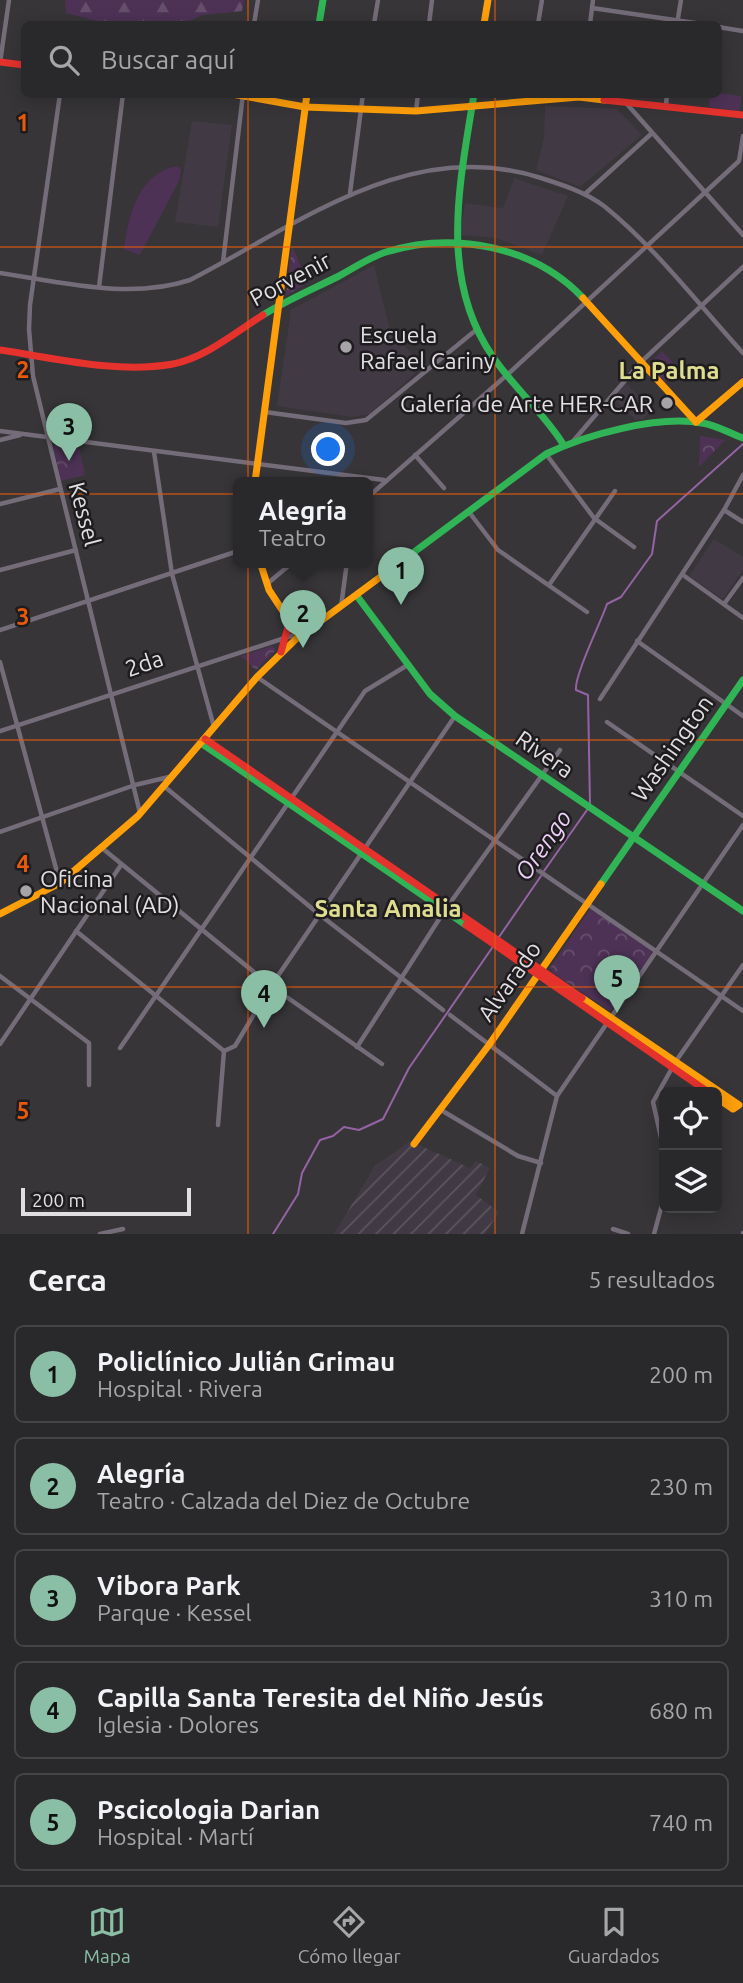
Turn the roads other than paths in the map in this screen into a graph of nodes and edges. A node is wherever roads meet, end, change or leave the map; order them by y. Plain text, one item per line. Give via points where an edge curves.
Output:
1 (9, 0) edge
2 (258, 0) edge
3 (323, 0) edge
4 (378, 0) edge
5 (432, 0) edge
6 (488, 0) edge
7 (542, 0) edge
8 (593, 0) edge
9 (681, 0) edge
10 (592, 8) junction
11 (254, 21) edge
12 (320, 21) edge
13 (374, 21) edge
14 (429, 21) edge
15 (484, 21) edge
16 (538, 21) edge
17 (590, 21) edge
18 (672, 21) edge
19 (678, 21) edge
20 (722, 28) edge
21 (743, 32) edge
22 (0, 63) edge
23 (21, 65) edge
24 (59, 98) edge
25 (123, 98) edge
26 (243, 98) edge
27 (258, 98) edge
28 (306, 98) edge
29 (362, 98) edge
30 (417, 98) edge
31 (473, 98) edge
32 (526, 98) edge
33 (601, 98) edge
34 (667, 98) edge
35 (623, 100) junction
36 (666, 104) junction
37 (305, 107) junction
38 (472, 108) junction
39 (361, 110) junction
40 (415, 111) junction
41 (743, 115) edge
42 (651, 134) junction
43 (743, 136) edge
44 (741, 162) edge
45 (464, 167) junction
46 (349, 194) junction
47 (585, 194) junction
48 (705, 194) junction
49 (287, 229) junction
50 (743, 235) edge
51 (455, 243) junction
52 (648, 247) junction
53 (223, 263) junction
54 (743, 267) edge
55 (0, 273) edge
56 (33, 278) junction
57 (99, 287) junction
58 (587, 302) junction
59 (276, 307) junction
60 (701, 307) junction
61 (475, 330) junction
62 (0, 349) edge
63 (743, 353) edge
64 (31, 354) junction
65 (641, 362) junction
66 (508, 373) junction
67 (743, 382) edge
68 (713, 409) junction
69 (264, 412) junction
70 (696, 422) junction
71 (719, 429) junction
72 (0, 430) edge
73 (24, 434) junction
74 (47, 436) junction
75 (742, 438) edge
76 (0, 440) edge
77 (574, 440) junction
78 (563, 444) junction
79 (154, 452) junction
80 (546, 454) junction
81 (415, 455) junction
82 (257, 466) junction
83 (743, 475) edge
84 (256, 477) edge
85 (350, 477) edge
86 (373, 480) edge
87 (384, 481) junction
88 (444, 488) dead end
89 (60, 489) junction
90 (615, 491) dead end
91 (373, 492) edge
92 (0, 505) edge
93 (724, 510) junction
94 (469, 512) junction
95 (594, 518) junction
96 (743, 522) edge
97 (634, 547) dead end
98 (76, 550) junction
99 (233, 553) edge
100 (262, 568) edge
101 (286, 568) edge
102 (346, 568) edge
103 (0, 570) edge
104 (172, 574) junction
105 (683, 575) junction
106 (743, 578) edge
107 (267, 584) junction
108 (549, 585) junction
109 (357, 596) junction
110 (89, 601) junction
111 (724, 604) junction
112 (341, 608) junction
113 (587, 612) dead end
114 (284, 616) junction
115 (743, 618) edge
116 (0, 630) edge
117 (294, 637) junction
118 (637, 641) junction
119 (0, 662) edge
120 (197, 665) junction
121 (406, 666) junction
122 (257, 677) junction
123 (743, 680) edge
124 (111, 694) junction
125 (600, 699) dead end
126 (726, 704) junction
127 (455, 716) junction
128 (743, 716) edge
129 (607, 722) dead end
130 (17, 726) junction
131 (214, 727) junction
132 (0, 731) edge
133 (337, 731) junction
134 (203, 741) junction
135 (560, 750) dead end
136 (678, 772) junction
137 (542, 775) junction
138 (174, 776) junction
139 (411, 783) junction
140 (135, 785) junction
141 (165, 787) junction
142 (291, 800) junction
143 (140, 814) junction
144 (743, 816) edge
145 (40, 818) junction
146 (743, 825) edge
147 (0, 832) edge
148 (633, 838) junction
149 (496, 841) junction
150 (102, 848) junction
151 (364, 850) junction
152 (251, 857) junction
153 (121, 865) junction
154 (60, 883) junction
155 (703, 883) junction
156 (588, 902) junction
157 (447, 907) junction
158 (743, 911) edge
159 (0, 914) edge
160 (320, 915) junction
161 (201, 928) junction
162 (76, 931) junction
163 (658, 950) junction
164 (743, 965) edge
165 (539, 971) junction
166 (0, 975) edge
167 (402, 978) junction
168 (271, 986) junction
169 (155, 996) junction
170 (722, 996) junction
171 (29, 998) junction
172 (443, 1010) dead end
173 (743, 1011) edge
174 (450, 1015) dead end
175 (609, 1020) junction
176 (0, 1044) edge
177 (489, 1045) junction
178 (357, 1047) junction
179 (120, 1048) dead end
180 (224, 1051) junction
181 (382, 1064) dead end
182 (674, 1064) junction
183 (89, 1085) dead end
184 (702, 1087) edge
185 (557, 1096) junction
186 (722, 1101) edge
187 (741, 1102) edge
188 (441, 1110) junction
189 (218, 1125) dead end
190 (414, 1144) dead end
191 (664, 1150) edge
192 (541, 1163) junction
193 (660, 1213) edge
194 (123, 1229) dead end
195 (613, 1229) dead end
196 (100, 1234) edge
197 (522, 1234) edge
198 (628, 1234) edge
199 (654, 1234) edge

1 - 22 street
2 - 11 street
3 - 12 street
4 - 13 street
5 - 14 street
6 - 15 street
7 - 16 street
8 - 10 street
9 - 19 street
10 - 17 street
10 - 18 street
20 - 21 street
22 - 23 street
24 - 56 street, Kessel
25 - 57 street
26 - 53 street
27 - 37 street
28 - 37 street
29 - 39 street
30 - 40 street
31 - 38 street
32 - 38 street
33 - 35 street
34 - 36 street
35 - 36 street
35 - 42 street
36 - 41 street
37 - 39 street
37 - 49 street
38 - 40 street
38 - 45 street
39 - 40 street
39 - 46 street
42 - 47 street
42 - 48 street
43 - 44 street
44 - 48 street
45 - 46 street via 413,173
45 - 47 street via 518,171
45 - 51 street
46 - 49 street
47 - 52 street
48 - 50 street
48 - 52 street
49 - 53 street
49 - 59 street
51 - 58 street, Porvenir via 525,256 556,272
51 - 59 street, Porvenir via 423,243 384,252
51 - 61 street
52 - 58 street
52 - 60 street
53 - 57 street via 162,288
54 - 60 street
55 - 56 street
56 - 57 street
56 - 64 street, Kessel
58 - 65 street, Porvenir
58 - 66 street
59 - 64 street, Porvenir via 196,356 173,364 110,366
59 - 69 street
60 - 63 street
60 - 65 street
61 - 66 street
61 - 69 street via 366,420 346,423
62 - 64 street, Porvenir
64 - 74 street, Kessel
65 - 70 street, Porvenir
65 - 77 street
66 - 78 street via 550,421
66 - 81 street
67 - 68 street
68 - 70 street
68 - 71 street via 711,421
69 - 82 street
70 - 71 street
70 - 77 street
71 - 75 street
72 - 73 street
73 - 74 street
73 - 76 street
74 - 79 street
74 - 89 street, Kessel
77 - 78 street
78 - 80 street
79 - 82 street
79 - 104 street
80 - 94 street
80 - 95 street
81 - 87 street
81 - 88 street
82 - 84 street
82 - 85 street
83 - 93 street
86 - 87 street
87 - 91 street
89 - 92 street
89 - 98 street, Kessel
90 - 95 street
93 - 96 street
93 - 105 street
94 - 108 street via 492,545
94 - 109 street
95 - 97 street
95 - 108 street
98 - 103 street
98 - 110 street, Kessel
99 - 104 street
100 - 107 street
101 - 107 street
102 - 112 street
104 - 110 street
104 - 120 street
105 - 111 street
105 - 118 street
106 - 111 street
107 - 114 street
108 - 113 street
109 - 112 street
109 - 121 street, Rivera
110 - 116 street
110 - 124 street, Kessel
111 - 115 street
112 - 117 street
114 - 117 street
114 - 117 street
117 - 120 street, 2da
117 - 122 street
118 - 125 street
118 - 126 street
119 - 130 street
120 - 124 street, 2da
120 - 131 street
121 - 127 street, Rivera
121 - 133 street via 365,691
122 - 131 street
122 - 133 street
123 - 126 street, Washington
124 - 130 street, 2da
124 - 140 street, Kessel
126 - 128 street
126 - 136 street, Washington
127 - 137 street, Rivera
127 - 139 street
129 - 136 street
130 - 132 street, 2da
130 - 145 street
131 - 134 street
133 - 139 street
133 - 142 street
134 - 138 street
134 - 142 street
135 - 137 street
136 - 144 street
136 - 148 street, Washington
137 - 148 street, Rivera
137 - 149 street
138 - 140 street
138 - 141 street
139 - 149 street
139 - 151 street
140 - 143 street, Kessel
140 - 145 street
141 - 143 street
141 - 152 street
142 - 151 street
142 - 152 street
143 - 150 street
145 - 147 street
145 - 154 street
146 - 155 street
148 - 155 street, Rivera
148 - 156 street, Alvarado
149 - 156 street
149 - 157 street
150 - 153 street
150 - 154 street
151 - 157 street
151 - 160 street
152 - 160 street
152 - 161 street
153 - 161 street
153 - 162 street
154 - 159 street
155 - 158 street, Rivera
155 - 163 street
156 - 163 street
156 - 165 street, Alvarado
157 - 165 street
157 - 167 street
160 - 167 street
160 - 168 street
161 - 168 street
161 - 169 street
162 - 169 street
162 - 171 street
163 - 170 street
163 - 175 street
164 - 170 street
165 - 175 street
165 - 177 street, Alvarado
166 - 171 street
167 - 172 street
167 - 178 street
168 - 178 street
168 - 180 street via 235,1046
169 - 179 street
169 - 180 street
170 - 173 street
170 - 182 street
171 - 176 street
171 - 183 street via 89,1043
174 - 177 street
175 - 182 street
175 - 185 street
177 - 185 street
177 - 188 street, Alvarado
178 - 181 street
180 - 189 street
182 - 184 street
182 - 187 street
182 - 191 street via 653,1107
185 - 192 street
186 - 187 street via 735,1110
188 - 190 street, Alvarado
188 - 192 street via 518,1156
192 - 197 street
193 - 199 street
194 - 196 street
195 - 198 street

